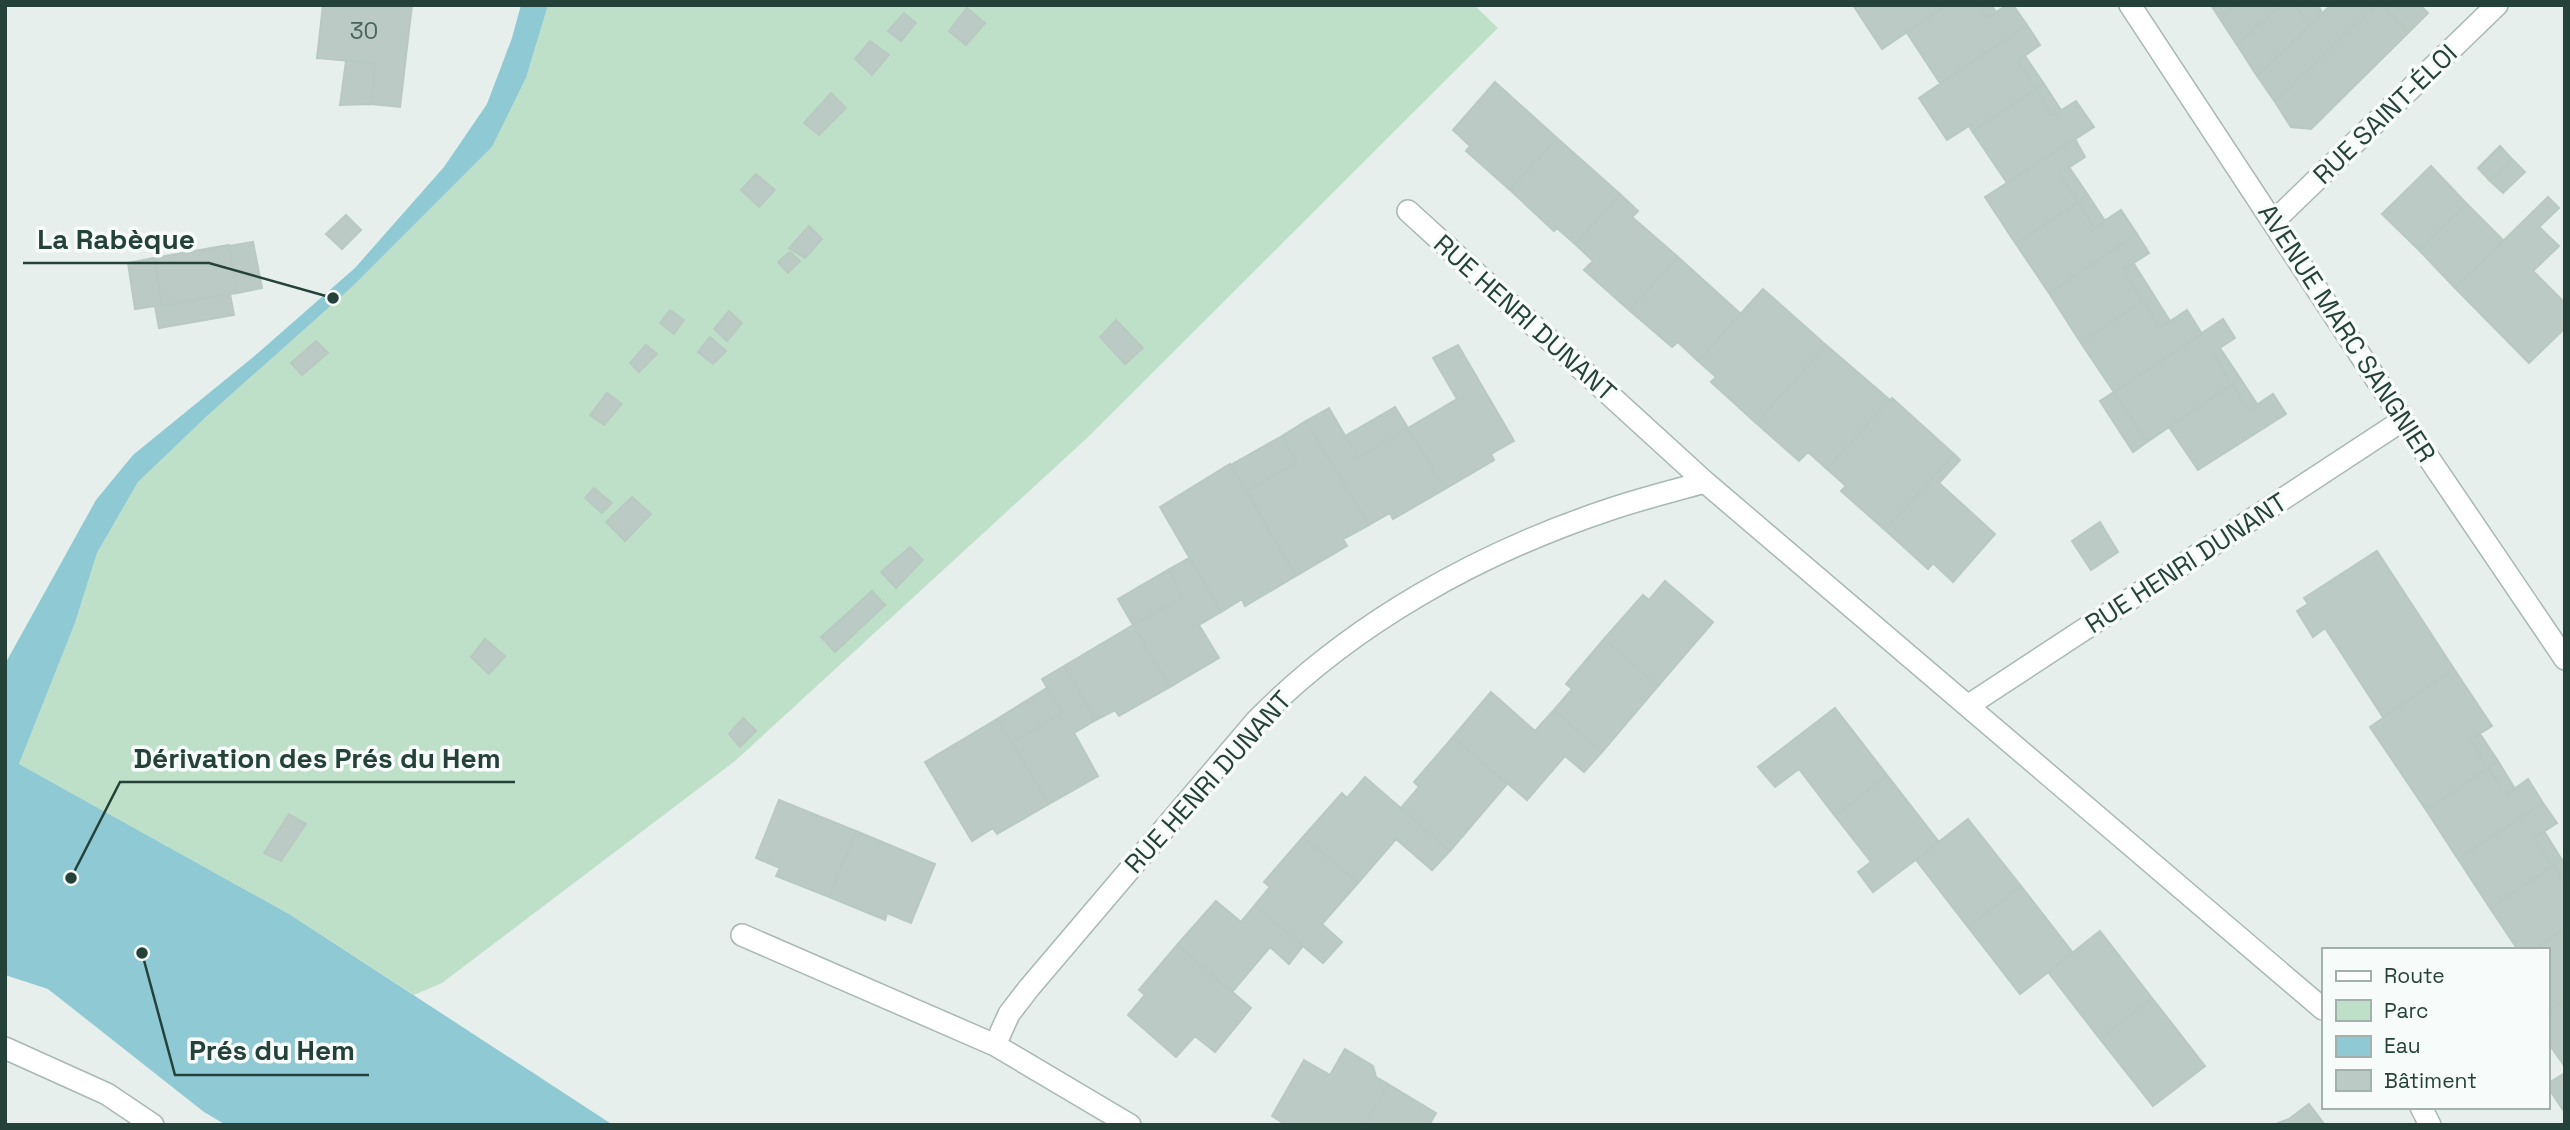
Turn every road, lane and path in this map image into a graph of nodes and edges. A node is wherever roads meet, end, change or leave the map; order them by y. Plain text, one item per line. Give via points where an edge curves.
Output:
1 (2130, 5) edge
2 (2497, 5) edge
3 (1408, 211) dead end
4 (2273, 222) junction
5 (2403, 420) junction
6 (1705, 482) junction
7 (2565, 660) edge
8 (1969, 705) junction
9 (742, 935) dead end
10 (2322, 1008) edge
11 (995, 1045) junction
12 (5, 1048) edge
13 (2422, 1109) edge
14 (153, 1125) edge
15 (1130, 1125) edge
16 (2430, 1125) edge

1 - 4 street, AVENUE MARC SANGNIER
2 - 4 street, RUE SAINT-ÉLOI
3 - 6 street, RUE HENRI DUNANT
4 - 5 street, AVENUE MARC SANGNIER
5 - 7 street, AVENUE MARC SANGNIER
5 - 8 street, RUE HENRI DUNANT
6 - 8 street, RUE HENRI DUNANT
6 - 11 street, RUE HENRI DUNANT via 1608,510 1503,552 1394,611 1317,666 1280,696 1029,988 1009,1014
8 - 10 street, RUE HENRI DUNANT
9 - 11 street
11 - 15 street
12 - 14 street via 107,1094
13 - 16 street

